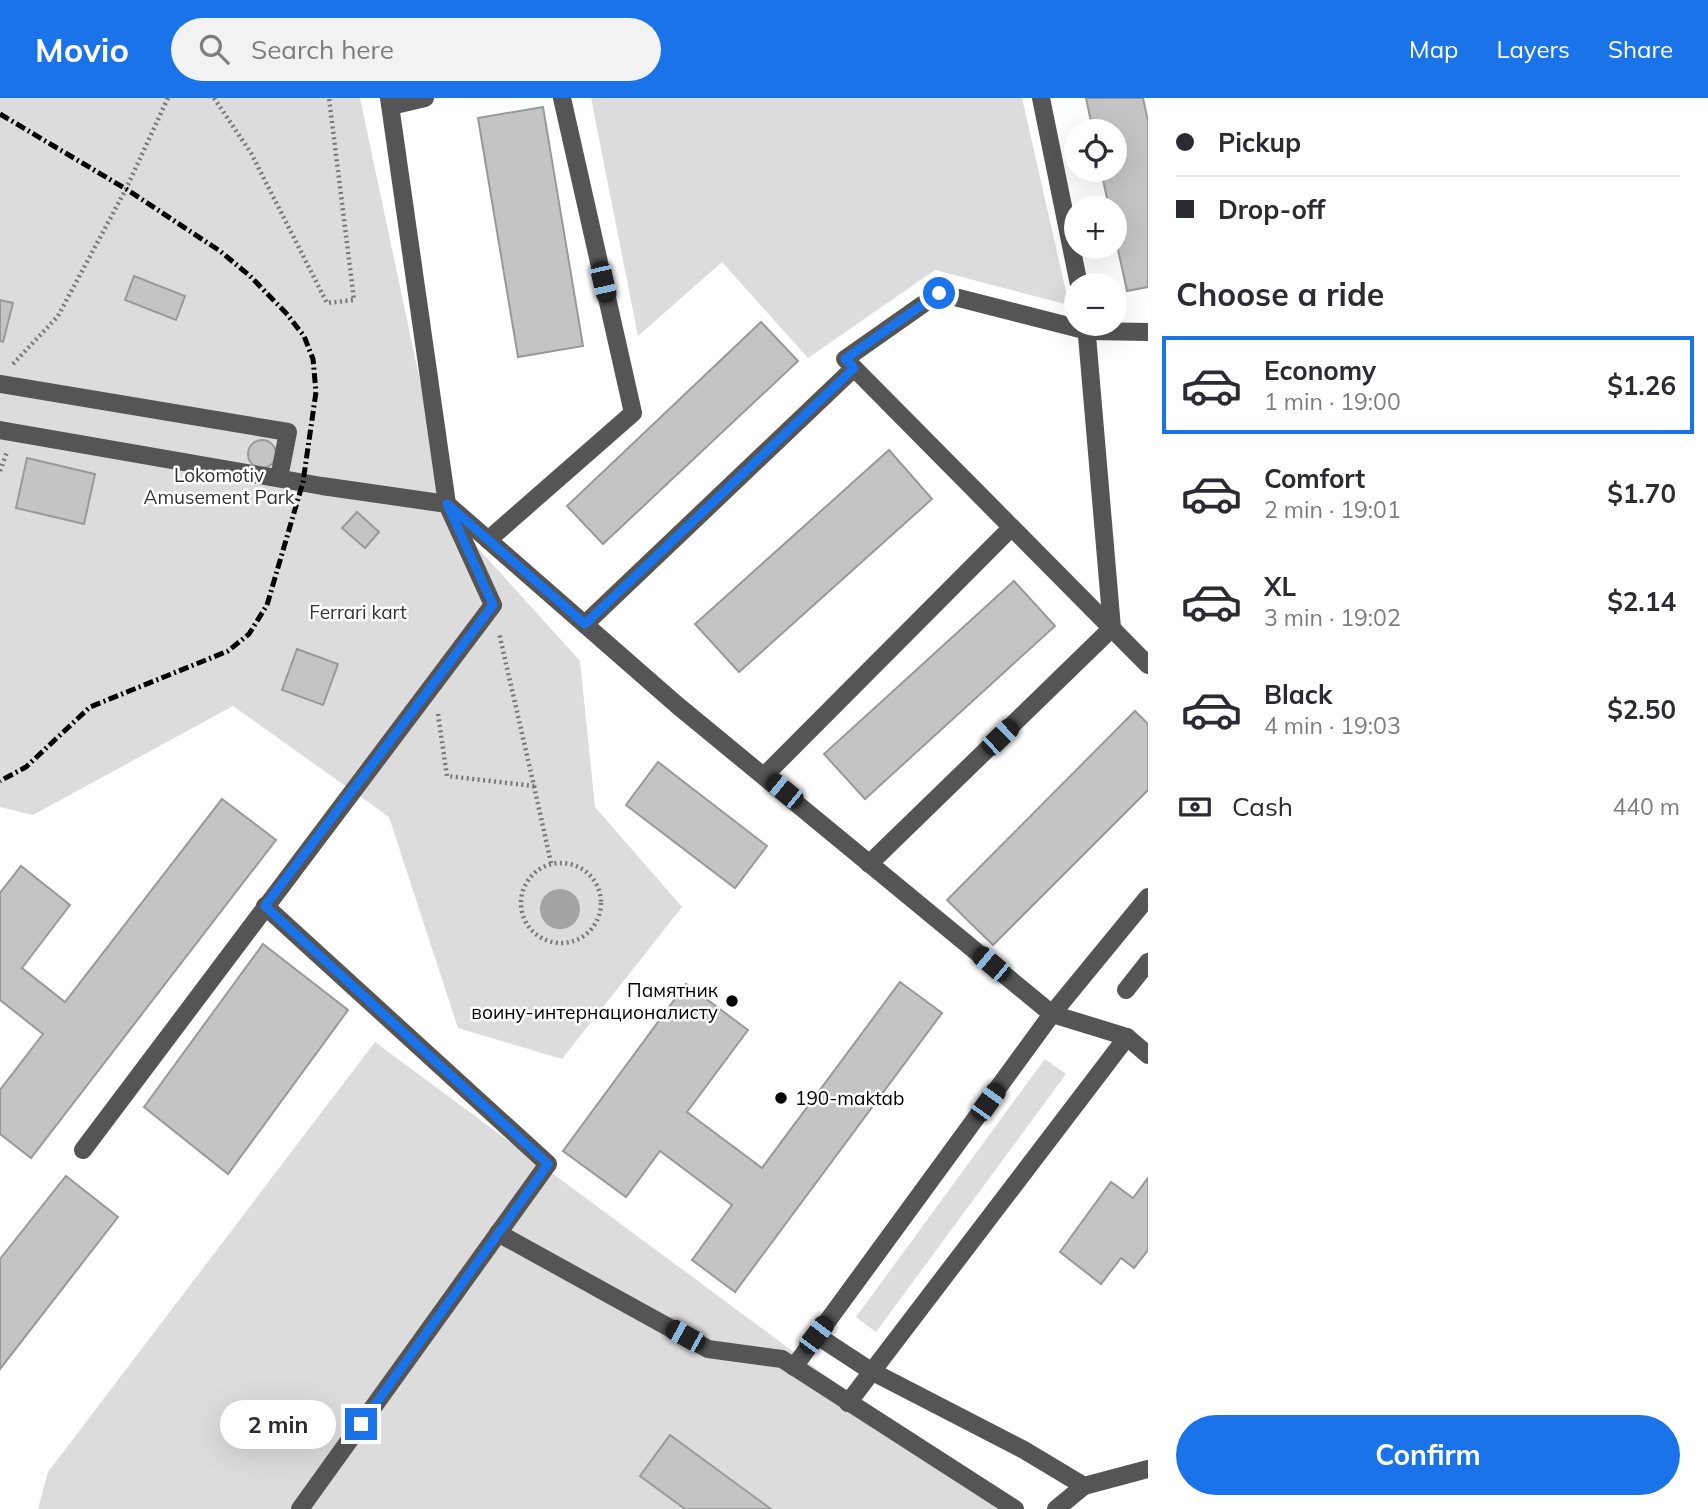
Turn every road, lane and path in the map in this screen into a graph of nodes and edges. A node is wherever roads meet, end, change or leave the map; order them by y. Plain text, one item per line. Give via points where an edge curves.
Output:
1 (168, 98) edge
2 (214, 98) edge
3 (329, 98) edge
4 (425, 98) edge
5 (562, 98) edge
6 (1041, 98) edge
7 (390, 102) edge
8 (1077, 273) edge
9 (1064, 322) edge
10 (1127, 330) edge
11 (1148, 332) edge
12 (1088, 336) edge
13 (854, 368) junction
14 (4, 377) edge
15 (0, 430) edge
16 (279, 478) junction
17 (447, 504) junction
18 (1011, 528) junction
19 (488, 540) junction
20 (493, 605) junction
21 (585, 624) junction
22 (1112, 628) junction
23 (1148, 665) edge
24 (434, 682) junction
25 (764, 776) junction
26 (534, 786) junction
27 (551, 863) junction
28 (869, 864) junction
29 (1148, 897) edge
30 (265, 906) junction
31 (1148, 962) edge
32 (1126, 990) dead end
33 (1052, 1014) junction
34 (1127, 1037) junction
35 (1148, 1055) edge
36 (83, 1150) dead end
37 (498, 1233) junction
38 (816, 1335) junction
39 (794, 1367) junction
40 (871, 1371) junction
41 (848, 1403) junction
42 (1148, 1469) edge
43 (1084, 1486) junction
44 (300, 1509) edge
45 (1015, 1509) edge
46 (1056, 1509) edge

1 - 14 path via 58,316
2 - 3 path via 251,152 327,303 354,300
4 - 7 street
5 - 19 street via 633,413
6 - 8 street
7 - 17 street
9 - 13 street via 939,293 845,359
10 - 11 street
12 - 22 street
13 - 18 street
13 - 21 street
14 - 16 street via 288,432
15 - 16 street
16 - 17 street
17 - 19 street
17 - 20 street
18 - 22 street
18 - 25 street
19 - 21 street
20 - 24 street
20 - 26 path
21 - 25 street
22 - 23 street
22 - 28 street
24 - 26 path via 447,776
24 - 30 street
25 - 28 street
26 - 27 path
27 - 27 path via 526,882 521,912 538,936 566,943 590,930 601,900 596,883 585,870
28 - 33 street
29 - 33 street
30 - 36 street
30 - 37 street via 548,1164
31 - 32 street
33 - 34 street
33 - 38 street
34 - 35 street
34 - 40 street
37 - 39 street via 708,1349 782,1359
37 - 44 street
38 - 39 street
38 - 40 street
39 - 41 street
40 - 41 street
40 - 43 street
41 - 45 street
42 - 43 street
43 - 46 street

